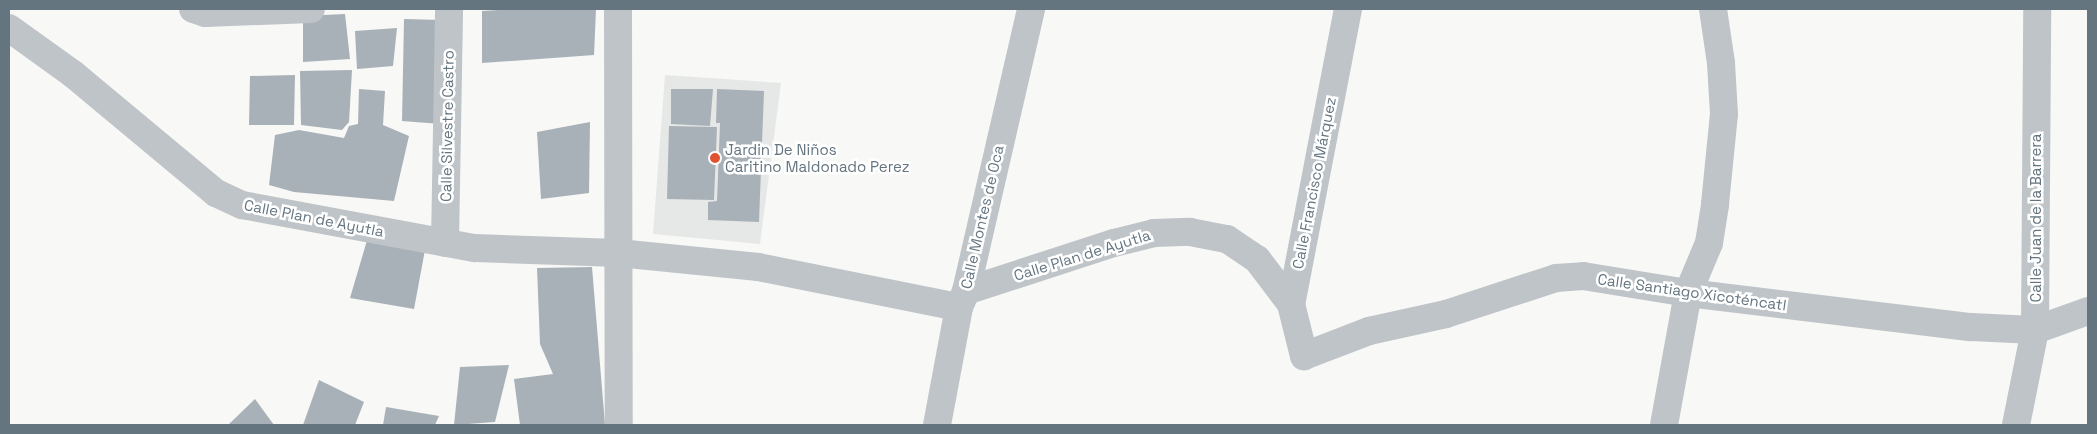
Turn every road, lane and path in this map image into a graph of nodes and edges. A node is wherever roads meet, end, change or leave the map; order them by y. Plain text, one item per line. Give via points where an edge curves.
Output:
1 (193, 9) edge
2 (312, 9) edge
3 (449, 9) edge
4 (618, 9) edge
5 (1031, 9) edge
6 (1348, 9) edge
7 (1713, 9) edge
8 (2037, 9) edge
9 (9, 28) edge
10 (445, 242) junction
11 (618, 253) junction
12 (1688, 293) junction
13 (963, 299) junction
14 (1291, 304) junction
15 (2088, 311) edge
16 (2035, 330) junction
17 (1304, 356) joint
18 (618, 425) edge
19 (937, 425) edge
20 (1664, 425) edge
21 (2016, 425) edge

1 - 2 street via 205,13
3 - 10 street, Calle Silvestre Castro
4 - 11 street
5 - 13 street, Calle Montes de Oca
6 - 14 street, Calle Francisco Márquez
7 - 12 street via 1724,114 1709,243
8 - 16 street, Calle Juan de la Barrera
9 - 10 street, Calle Plan de Ayutla via 73,74 216,194 242,205
10 - 11 street, Calle Plan de Ayutla via 475,248
11 - 13 street, Calle Plan de Ayutla via 758,266
11 - 18 street
12 - 16 street, Calle Santiago Xicoténcatl via 1971,327
12 - 17 street, Calle Santiago Xicoténcatl via 1583,276 1556,278 1446,314 1369,331
12 - 20 street
13 - 14 street, Calle Plan de Ayutla via 1114,243 1154,233 1190,232 1227,240 1257,259
13 - 19 street, Calle Montes de Oca
14 - 17 street, Calle Francisco Márquez
15 - 16 street, Calle Santiago Xicoténcatl
16 - 21 street, Calle Juan de la Barrera

